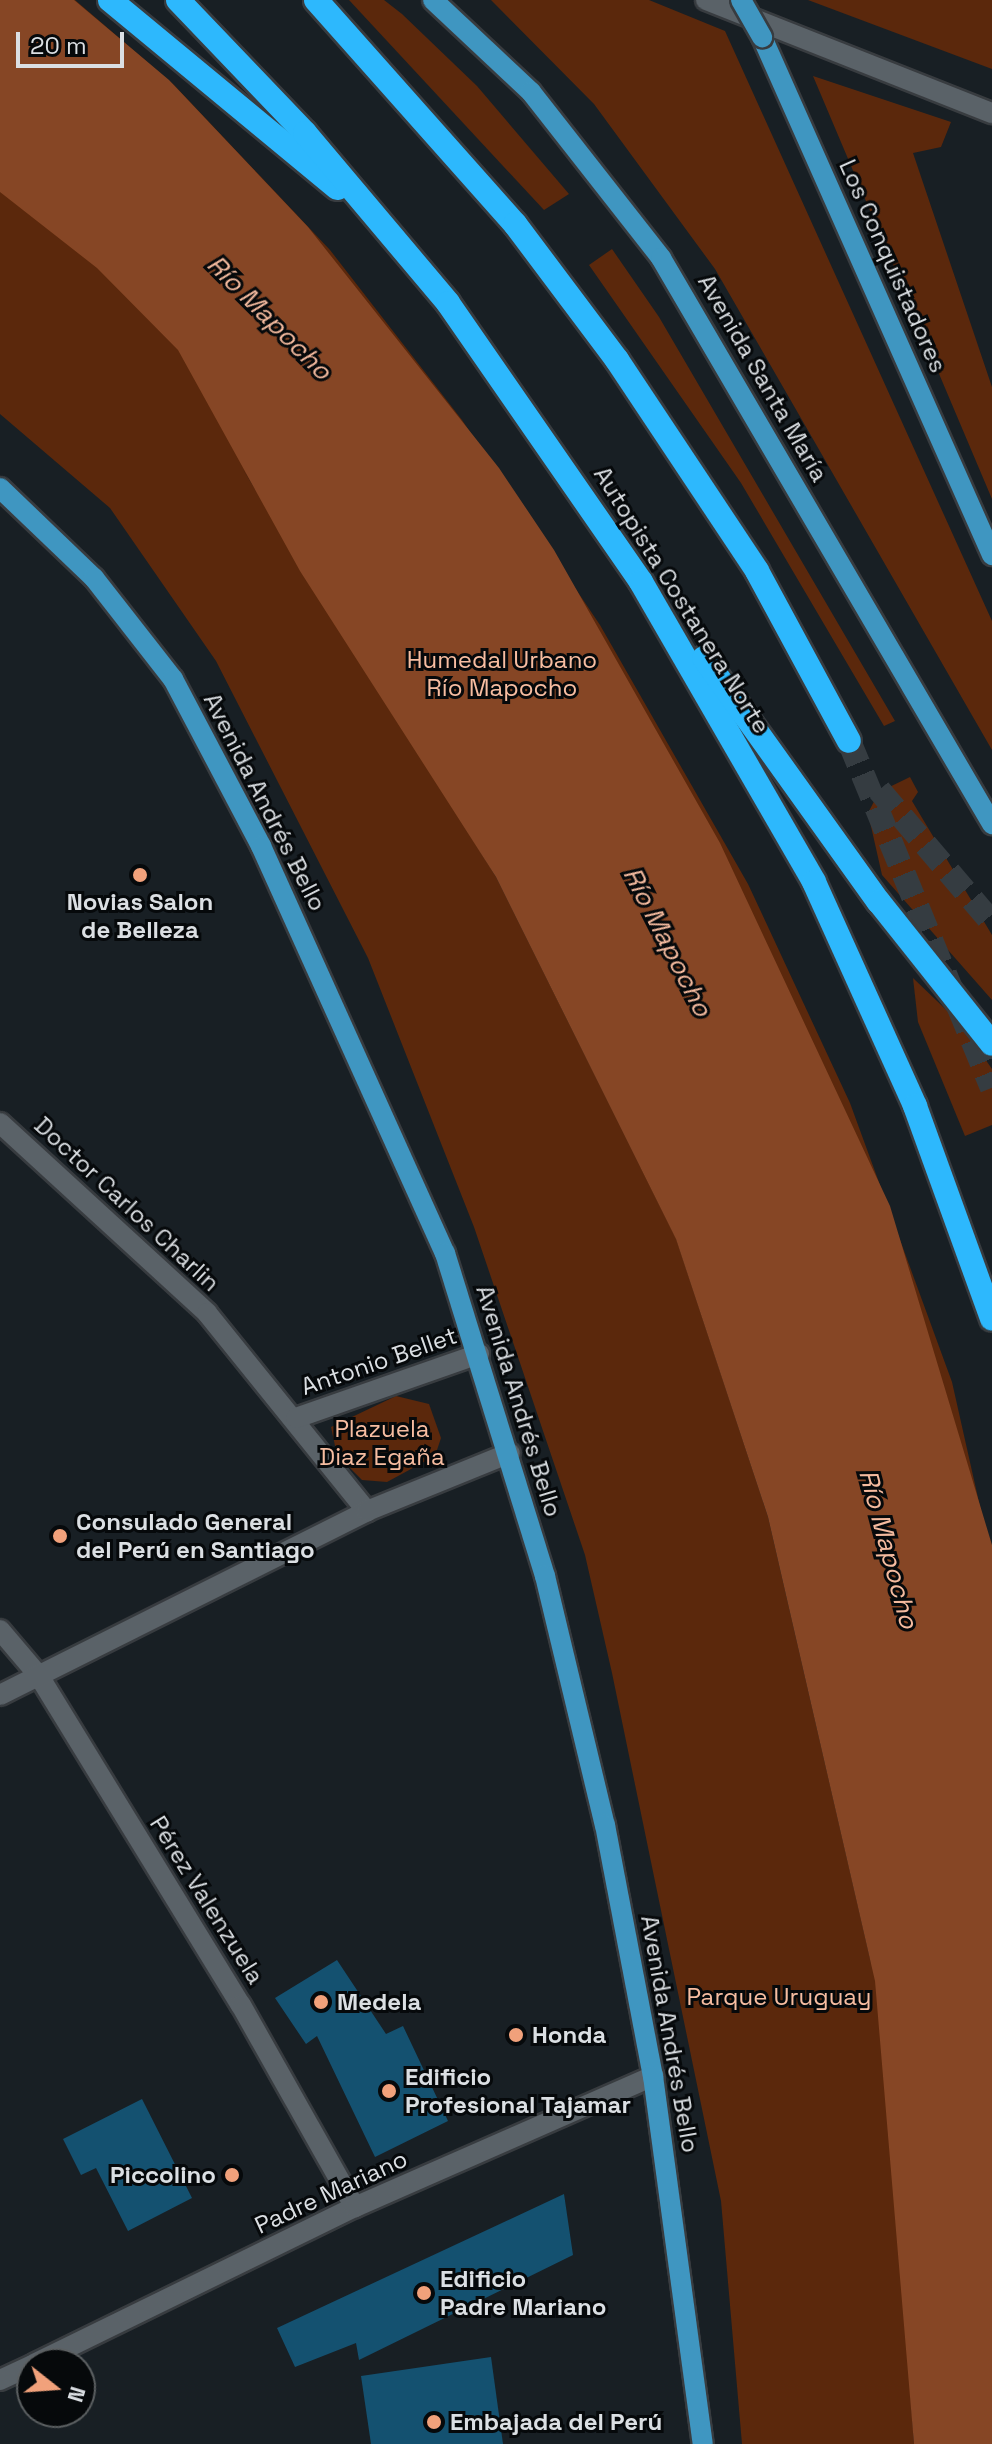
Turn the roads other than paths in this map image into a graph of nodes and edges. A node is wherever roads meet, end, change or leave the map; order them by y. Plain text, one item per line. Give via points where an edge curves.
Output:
1 (110, 0) edge
2 (178, 0) edge
3 (316, 0) edge
4 (433, 0) edge
5 (706, 0) edge
6 (741, 0) edge
7 (992, 113) edge
8 (394, 236) junction
9 (4, 498) edge
10 (992, 555) edge
11 (641, 582) junction
12 (849, 741) tunnel mouth
13 (992, 824) edge
14 (992, 1044) edge
15 (0, 1123) edge
16 (992, 1319) edge
17 (479, 1354) junction
18 (296, 1418) junction
19 (510, 1453) junction
20 (367, 1511) junction
21 (0, 1630) edge
22 (39, 1676) junction
23 (0, 1695) edge
24 (653, 2076) junction
25 (355, 2207) junction
26 (66, 2348) edge
27 (703, 2444) edge

1 - 8 highway
2 - 8 highway, Autopista Costanera Norte
3 - 12 highway via 515,224 635,385 757,571
4 - 13 main road, Avenida Santa María via 539,101 661,258
5 - 7 street
6 - 10 main road, Los Conquistadores, bridge
8 - 11 highway, Autopista Costanera Norte via 548,438
9 - 17 main road, Avenida Andrés Bello via 130,621 219,760 417,1187
11 - 14 highway
11 - 16 highway, Autopista Costanera Norte via 820,896 915,1106
15 - 18 street, Doctor Carlos Charlin via 153,1257
17 - 18 street, Antonio Bellet
17 - 19 main road, Avenida Andrés Bello
18 - 20 street, Doctor Carlos Charlin
19 - 20 street
19 - 24 main road, Avenida Andrés Bello via 602,1811
20 - 22 street
21 - 22 street, Pérez Valenzuela
22 - 23 street
22 - 25 street, Pérez Valenzuela
24 - 25 street, Padre Mariano
24 - 27 main road, Avenida Andrés Bello
25 - 26 street, Padre Mariano

